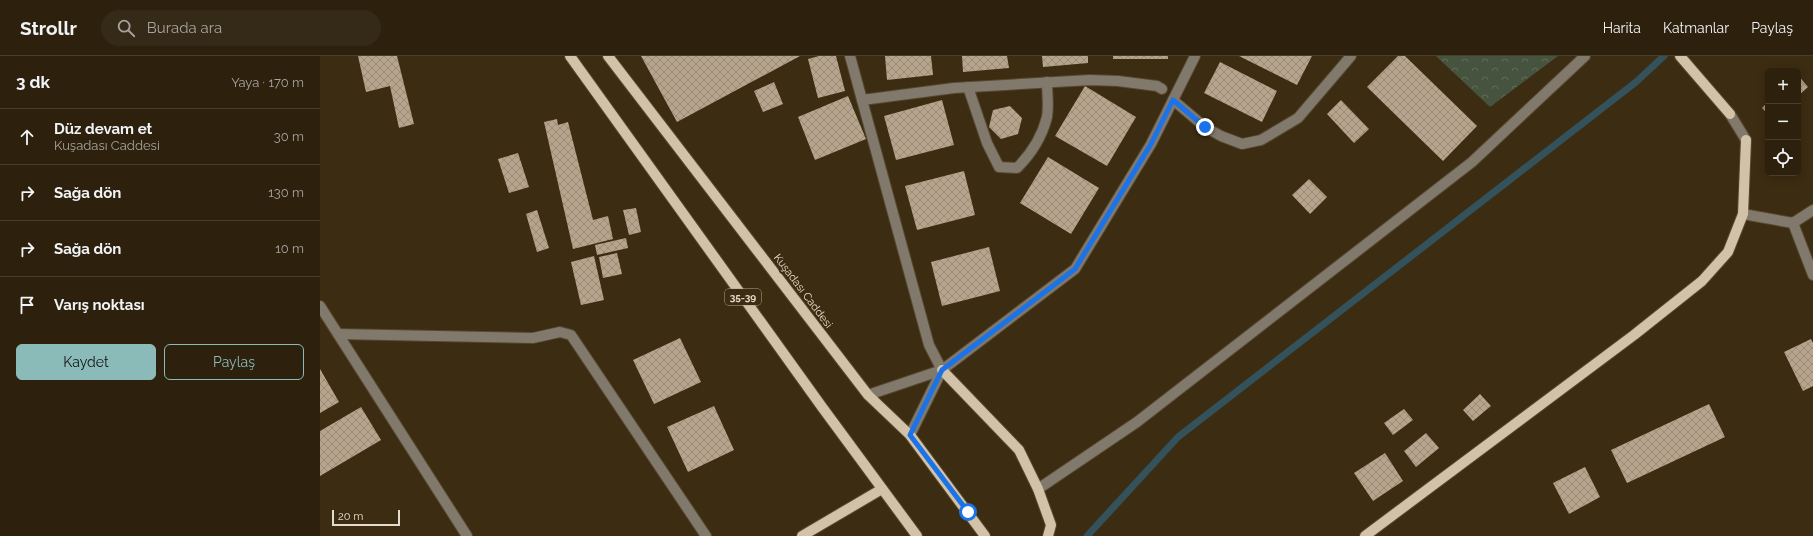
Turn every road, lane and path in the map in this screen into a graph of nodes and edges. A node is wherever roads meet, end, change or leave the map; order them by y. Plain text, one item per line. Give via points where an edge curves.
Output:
1 (570, 56) edge
2 (608, 56) edge
3 (850, 56) edge
4 (1195, 56) edge
5 (1351, 56) edge
6 (1585, 56) edge
7 (1680, 56) edge
8 (1047, 82) junction
9 (968, 87) junction
10 (1162, 89) dead end
11 (862, 100) junction
12 (1173, 100) junction
13 (1730, 114) joint
14 (1746, 140) joint
15 (1813, 210) edge
16 (1743, 214) junction
17 (1792, 223) junction
18 (1813, 275) edge
19 (320, 306) edge
20 (338, 334) junction
21 (942, 370) junction
22 (868, 395) junction
23 (910, 435) junction
24 (882, 489) junction
25 (1038, 489) junction
26 (467, 536) edge
27 (706, 536) edge
28 (802, 536) edge
29 (918, 536) edge
30 (985, 536) edge
31 (1048, 536) edge
32 (1365, 536) edge

1 - 24 main road, 35-39
2 - 22 main road, Kuşadası Caddesi
3 - 11 street
4 - 12 street
5 - 12 street via 1298,118 1261,140 1242,144 1221,136 1205,127
6 - 25 street via 1472,162 1137,422
7 - 13 main road
8 - 9 street
8 - 9 street via 1047,116 1037,142 1017,168 999,167 987,143
8 - 10 street via 1118,81 1157,86
9 - 11 street
11 - 21 street via 928,345
12 - 21 street via 1151,144 1075,269
13 - 14 street
14 - 16 main road
15 - 17 street
16 - 17 street
16 - 32 main road via 1728,252 1702,281 1634,335
17 - 18 street
19 - 20 street
20 - 26 street
20 - 27 street via 534,338 560,332 571,335
21 - 22 street
21 - 23 street
21 - 25 main road via 1019,450
22 - 23 main road, Kuşadası Caddesi
23 - 30 main road, Kuşadası Caddesi
24 - 28 main road
24 - 29 main road, 35-39
25 - 31 main road via 1051,525

